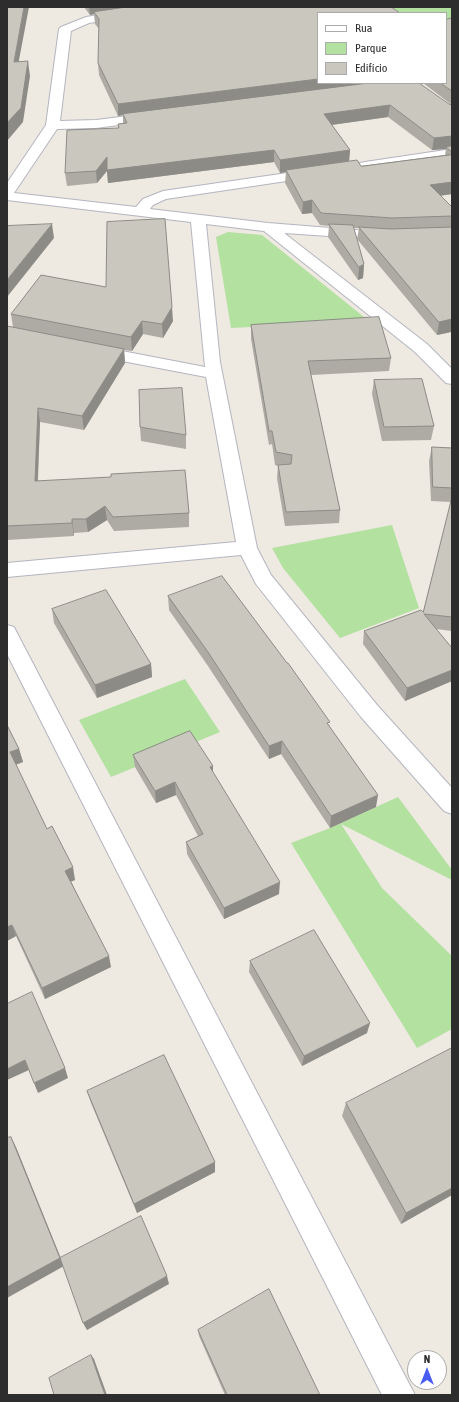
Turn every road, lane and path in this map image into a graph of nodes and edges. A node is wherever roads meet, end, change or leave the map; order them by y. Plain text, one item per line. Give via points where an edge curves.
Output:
1 (172, 7) edge
2 (167, 115) edge
3 (53, 125) junction
4 (452, 153) edge
5 (350, 168) edge
6 (327, 171) edge
7 (7, 194) edge
8 (140, 211) junction
9 (198, 218) junction
10 (268, 227) junction
11 (405, 236) edge
12 (84, 348) edge
13 (214, 374) junction
14 (452, 378) edge
15 (247, 548) junction
16 (7, 570) edge
17 (7, 633) edge
18 (452, 804) edge
19 (399, 1395) edge

1 - 3 street via 86,20 65,29
2 - 3 street via 96,124
3 - 7 street
4 - 5 street
6 - 8 street via 162,195 148,202
7 - 8 street
8 - 9 street
9 - 10 street
9 - 13 street
10 - 11 street
10 - 14 street via 421,348
12 - 13 street
13 - 15 street
15 - 16 street
15 - 18 street via 263,579 364,705
17 - 19 street

